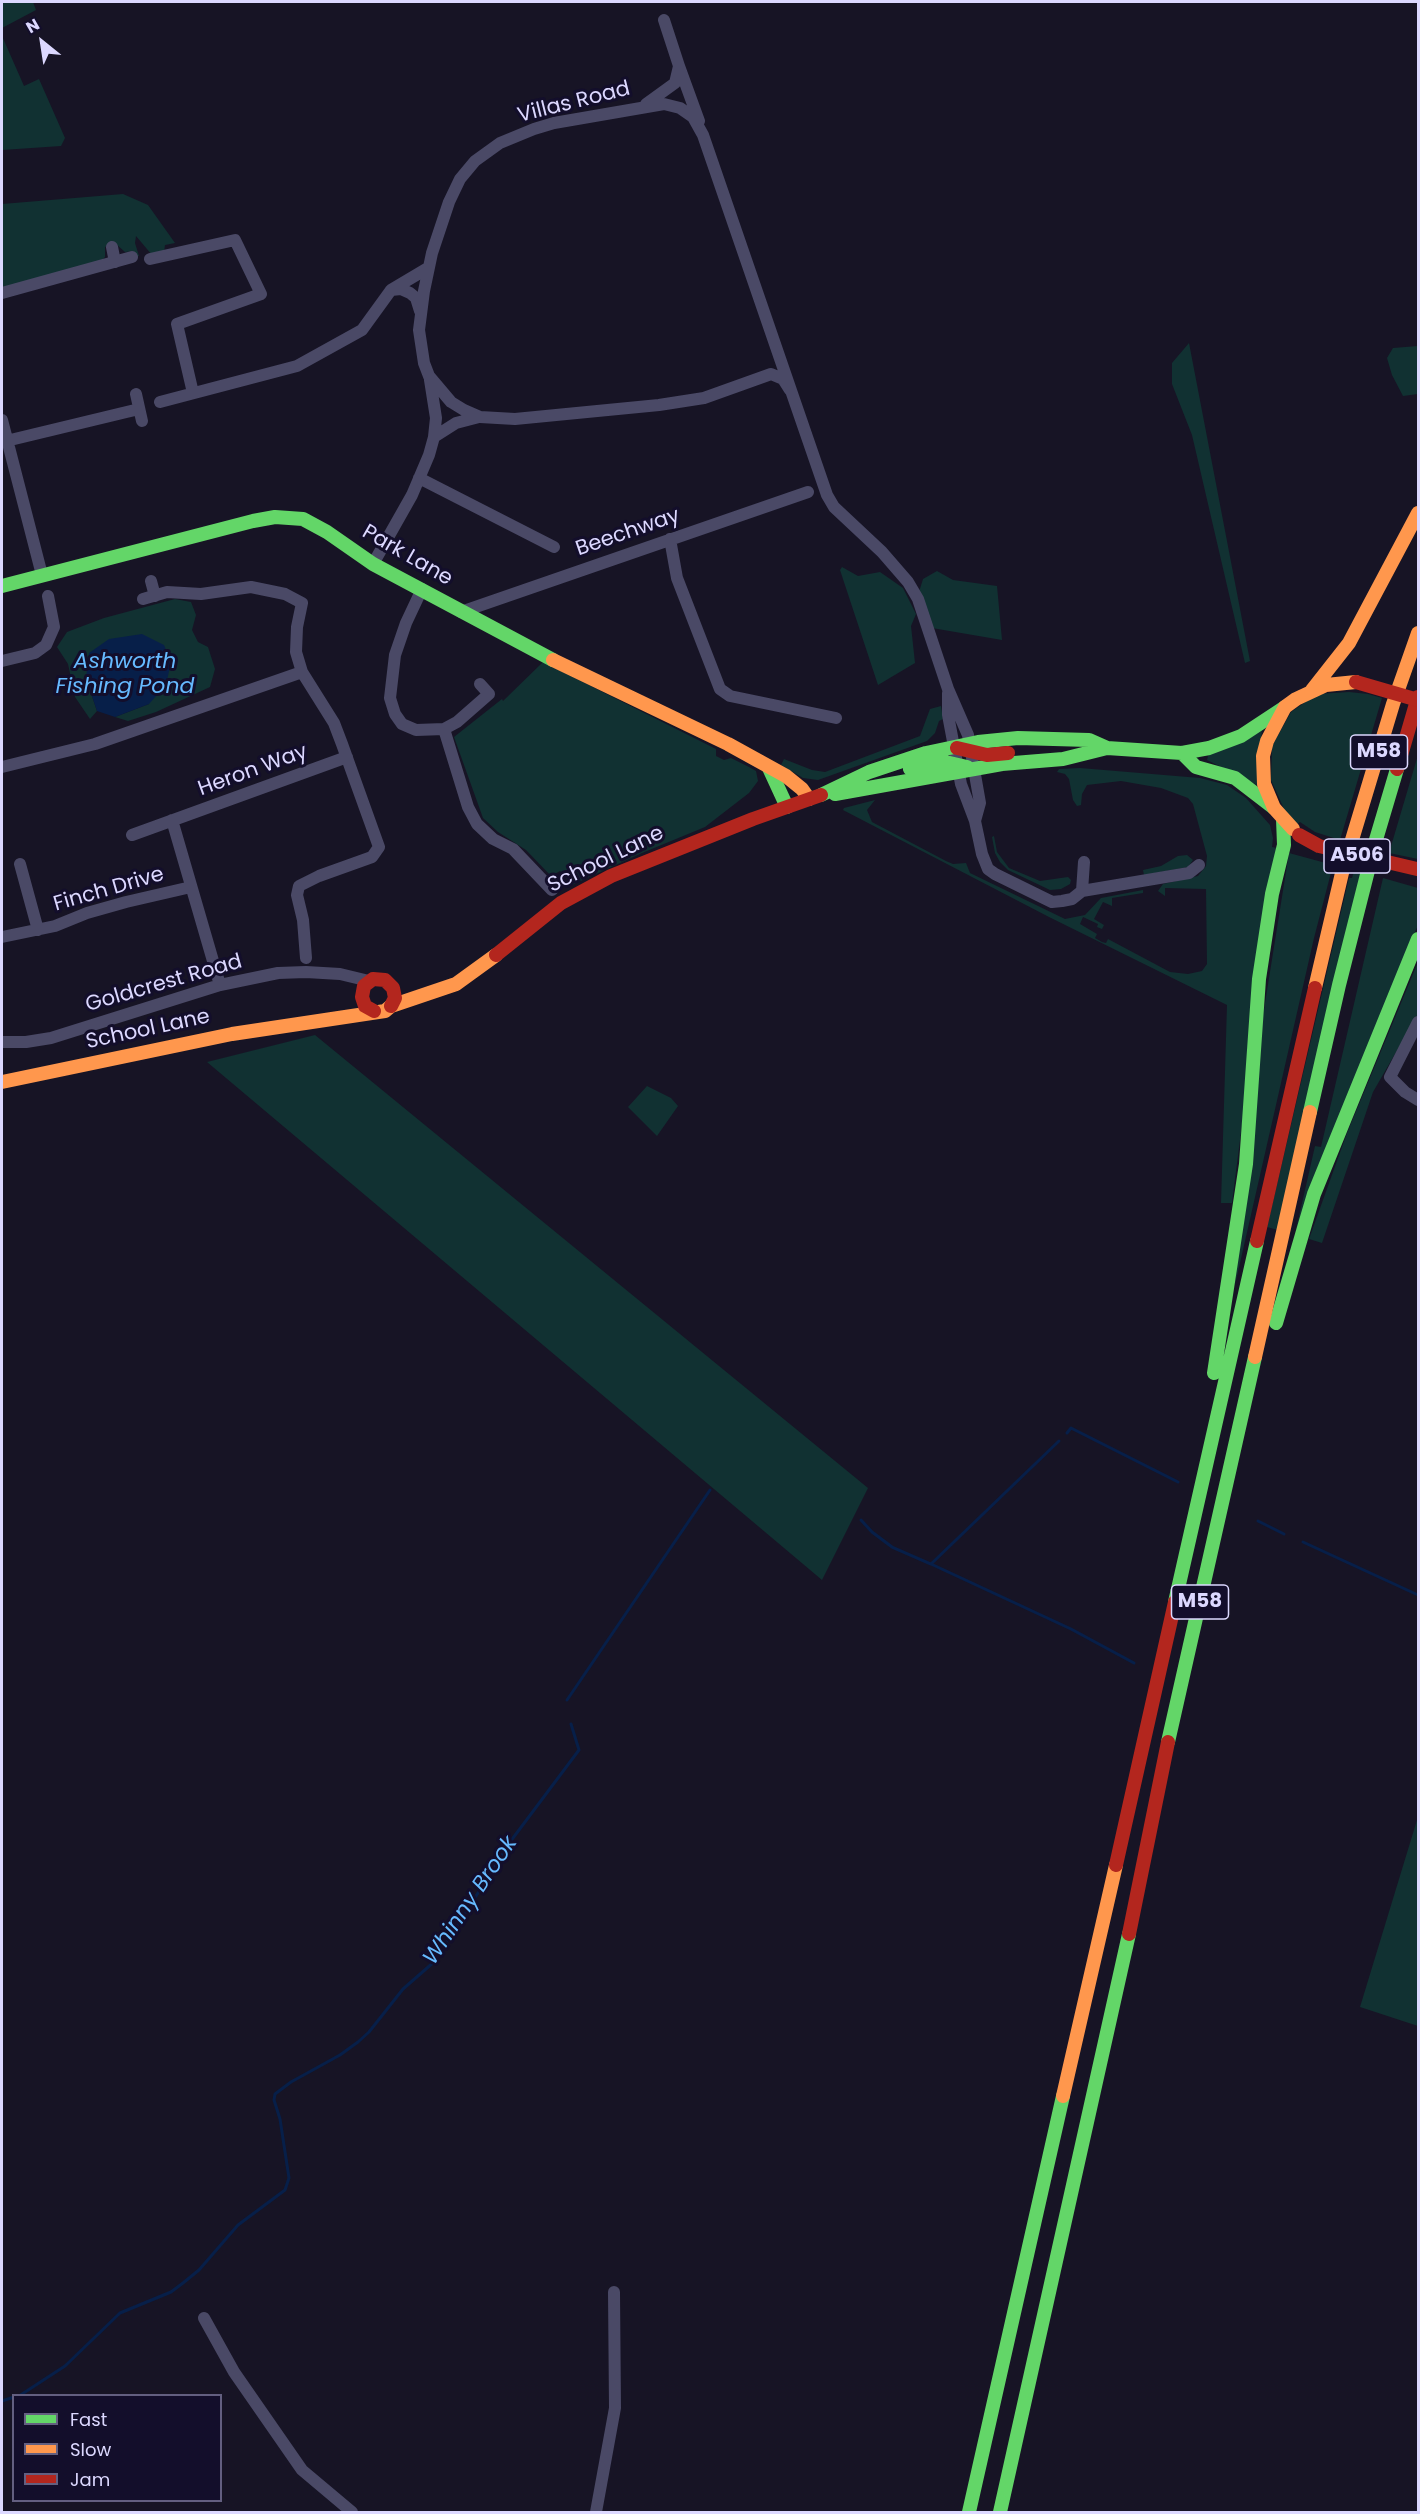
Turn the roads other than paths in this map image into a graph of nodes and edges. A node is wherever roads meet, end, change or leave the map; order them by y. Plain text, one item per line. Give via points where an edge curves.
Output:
1 (664, 20) dead end
2 (679, 66) junction
3 (642, 106) junction
4 (703, 133) junction
5 (112, 247) dead end
6 (132, 257) dead end
7 (150, 259) dead end
8 (116, 262) junction
9 (428, 268) junction
10 (391, 290) junction
11 (2, 293) edge
12 (420, 312) junction
13 (780, 361) junction
14 (771, 374) junction
15 (429, 376) junction
16 (790, 390) junction
17 (194, 393) junction
18 (136, 394) dead end
19 (159, 402) dead end
20 (480, 417) junction
21 (2, 420) edge
22 (434, 437) junction
23 (4, 441) edge
24 (419, 478) junction
25 (808, 492) dead end
26 (1419, 513) edge
27 (670, 539) junction
28 (554, 547) dead end
29 (373, 564) junction
30 (42, 575) junction
31 (151, 580) dead end
32 (2, 586) edge
33 (422, 589) junction
34 (48, 596) dead end
35 (462, 612) junction
36 (1419, 633) edge
37 (2, 660) edge
38 (302, 672) junction
39 (480, 684) dead end
40 (947, 685) junction
41 (1312, 690) junction
42 (1419, 699) edge
43 (1285, 707) junction
44 (836, 718) dead end
45 (444, 729) junction
46 (953, 747) junction
47 (971, 747) junction
48 (1107, 748) junction
49 (1182, 753) junction
50 (1078, 755) junction
51 (347, 757) junction
52 (2, 767) edge
53 (769, 768) junction
54 (958, 768) junction
55 (975, 769) junction
56 (842, 785) junction
57 (813, 798) junction
58 (787, 807) junction
59 (1278, 813) junction
60 (172, 820) junction
61 (975, 821) junction
62 (132, 835) dead end
63 (1084, 862) dead end
64 (20, 864) dead end
65 (1199, 865) dead end
66 (1418, 870) edge
67 (191, 887) junction
68 (552, 890) dead end
69 (1082, 891) junction
70 (38, 930) junction
71 (2, 937) edge
72 (1419, 939) edge
73 (306, 958) dead end
74 (220, 985) junction
75 (393, 988) junction
76 (364, 990) junction
77 (432, 992) junction
78 (391, 1006) junction
79 (374, 1011) junction
80 (340, 1016) junction
81 (1419, 1022) edge
82 (2, 1042) edge
83 (2, 1082) edge
84 (1419, 1100) edge
85 (1226, 1490) junction
86 (1183, 1564) junction
87 (614, 2292) dead end
88 (204, 2318) dead end
89 (352, 2512) edge
90 (596, 2512) edge
91 (969, 2512) edge
92 (1000, 2512) edge

1 - 2 street
2 - 3 street via 675,83
2 - 4 street
3 - 4 street, Villas Road via 664,104 680,108 693,117
3 - 9 street, Villas Road via 534,129 500,143 476,161 460,179 449,202
4 - 13 street, Villas Road
5 - 8 street
6 - 8 street
7 - 17 street via 235,240 261,294 177,324
8 - 11 street
9 - 10 street
9 - 12 street, Villas Road
10 - 12 street via 410,293
10 - 17 street via 362,330 297,366
12 - 15 street, Villas Road via 421,346
13 - 14 street
13 - 16 street, Villas Road
14 - 16 street via 783,379
14 - 20 street, Villas Road via 679,403 515,418
15 - 20 street, Villas Road via 451,402
15 - 22 street via 436,418
16 - 40 street, Villas Road via 827,495 914,591
17 - 19 street
18 - 23 street via 140,415
20 - 22 street via 456,423
21 - 23 street
22 - 24 street
23 - 30 street
24 - 28 street
24 - 29 street
25 - 27 street, Beechway
26 - 41 main road via 1349,643
27 - 35 street, Beechway
27 - 44 street via 677,578 720,689 730,696
29 - 30 main road, Park Lane via 310,522 275,517
29 - 33 main road, Park Lane
30 - 32 main road, Park Lane
31 - 38 street via 149,597 167,592 201,594 251,587 285,594 302,603 296,652
33 - 35 main road, Park Lane
33 - 45 street via 395,655 391,704 398,720 409,728
34 - 37 street via 60,620 41,650
35 - 53 main road, Park Lane
36 - 86 main road, M58 via 1393,704 1342,873
38 - 51 street via 334,723
38 - 52 street via 105,741
39 - 45 street via 489,694 458,722
40 - 46 street, Villas Road
40 - 47 street, Villas Road
41 - 42 main road, A506, bridge via 1356,682
41 - 43 main road, A506
42 - 85 main road, M58 via 1360,899
43 - 49 main road via 1230,742
43 - 59 main road, A506 via 1263,756 1264,784
45 - 68 street via 477,824 492,839 513,849
46 - 47 main road, School Lane
46 - 54 street, Villas Road
46 - 56 main road, School Lane via 869,772
47 - 48 main road, School Lane via 1018,738 1089,740
47 - 50 main road, School Lane via 987,755 1041,750
47 - 55 street, Villas Road
48 - 49 main road
48 - 50 main road, School Lane
49 - 59 main road via 1197,767 1235,778
50 - 55 main road, School Lane
51 - 60 street, Heron Way
51 - 73 street via 378,850 372,857 299,886
53 - 57 main road, Park Lane
53 - 58 main road
54 - 55 main road, School Lane
54 - 56 main road, School Lane via 941,761
54 - 57 main road, School Lane
54 - 61 street, Villas Road
55 - 61 street, Villas Road via 980,802
56 - 57 main road, School Lane
57 - 58 main road, School Lane
58 - 77 main road, School Lane via 658,856 580,892 456,984
59 - 66 main road, A506, bridge via 1299,836 1318,846
59 - 86 main road, M58 via 1284,845 1259,979 1242,1195
60 - 62 street, Heron Way
60 - 67 street
61 - 69 street via 982,854 994,874 1052,902 1072,899
63 - 69 street
64 - 70 street, Finch Drive
65 - 69 street via 1189,873
67 - 70 street, Finch Drive via 126,902
67 - 74 street
70 - 71 street, Finch Drive
72 - 85 main road, M58 via 1314,1194 1250,1420
74 - 76 street, Goldcrest Road via 278,973 306,972 340,974
74 - 82 street, Goldcrest Road via 51,1038
75 - 76 main road, School Lane via 385,980
75 - 77 main road, School Lane
75 - 78 main road via 395,998
76 - 79 main road via 365,1006
76 - 80 main road, School Lane
77 - 78 main road, School Lane
78 - 79 main road, School Lane via 385,1011
79 - 80 main road, School Lane
80 - 83 main road, School Lane via 232,1034
81 - 84 street via 1390,1077
85 - 92 main road, M58
86 - 91 main road, M58
87 - 90 street via 615,2408
88 - 89 street via 234,2372 302,2470

